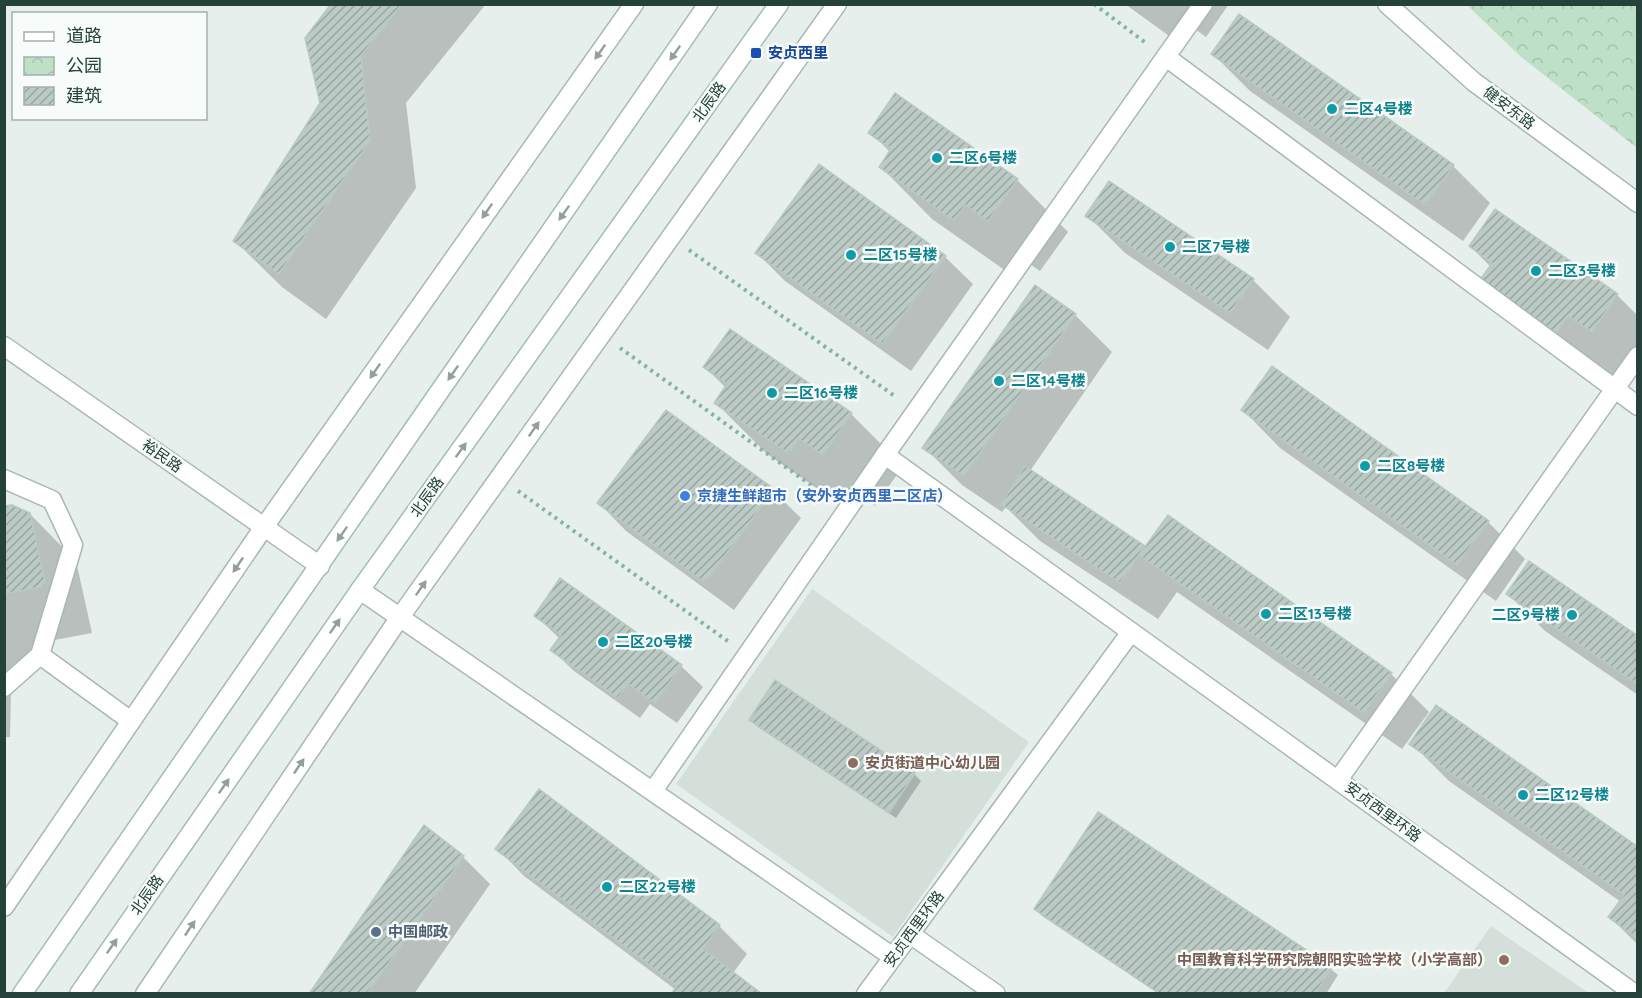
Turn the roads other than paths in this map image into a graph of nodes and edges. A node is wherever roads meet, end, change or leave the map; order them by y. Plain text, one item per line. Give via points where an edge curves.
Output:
1 (634, 4) edge
2 (708, 4) edge
3 (779, 4) edge
4 (837, 4) edge
5 (1203, 4) edge
6 (1387, 4) edge
7 (1166, 57) junction
8 (1638, 203) edge
9 (4, 346) edge
10 (1638, 356) edge
11 (1614, 388) junction
12 (1638, 406) edge
13 (885, 455) junction
14 (4, 479) edge
15 (264, 527) junction
16 (320, 566) junction
17 (360, 590) junction
18 (400, 617) junction
19 (1131, 632) junction
20 (40, 655) junction
21 (4, 687) edge
22 (131, 721) junction
23 (1338, 780) junction
24 (653, 791) junction
25 (4, 907) edge
26 (910, 934) junction
27 (893, 957) junction
28 (22, 993) edge
29 (79, 993) edge
30 (145, 993) edge
31 (866, 993) edge
32 (996, 993) edge
33 (1635, 993) edge

1 -> 15 street
2 -> 16 street
17 -> 3 street, 北辰路
18 -> 4 street
5 - 7 street
6 - 8 street, 健安东路 via 1474,82
7 - 11 street
7 - 13 street
9 - 15 street, 裕民路
10 - 11 street
11 - 12 street
11 - 23 street
13 - 19 street, 安贞西里环路
13 - 24 street
14 - 20 street via 52,500 73,545
15 - 16 street, 裕民路
15 -> 22 street
16 - 28 street
17 - 18 street
29 -> 17 street, 北辰路
18 - 24 street
30 -> 18 street
19 - 23 street, 安贞西里环路
19 - 26 street, 安贞西里环路
20 - 21 street
20 - 22 street
22 - 25 street
23 - 33 street, 安贞西里环路
24 - 27 street
26 - 27 street, 安贞西里环路
26 - 32 street
27 - 31 street, 安贞西里环路

